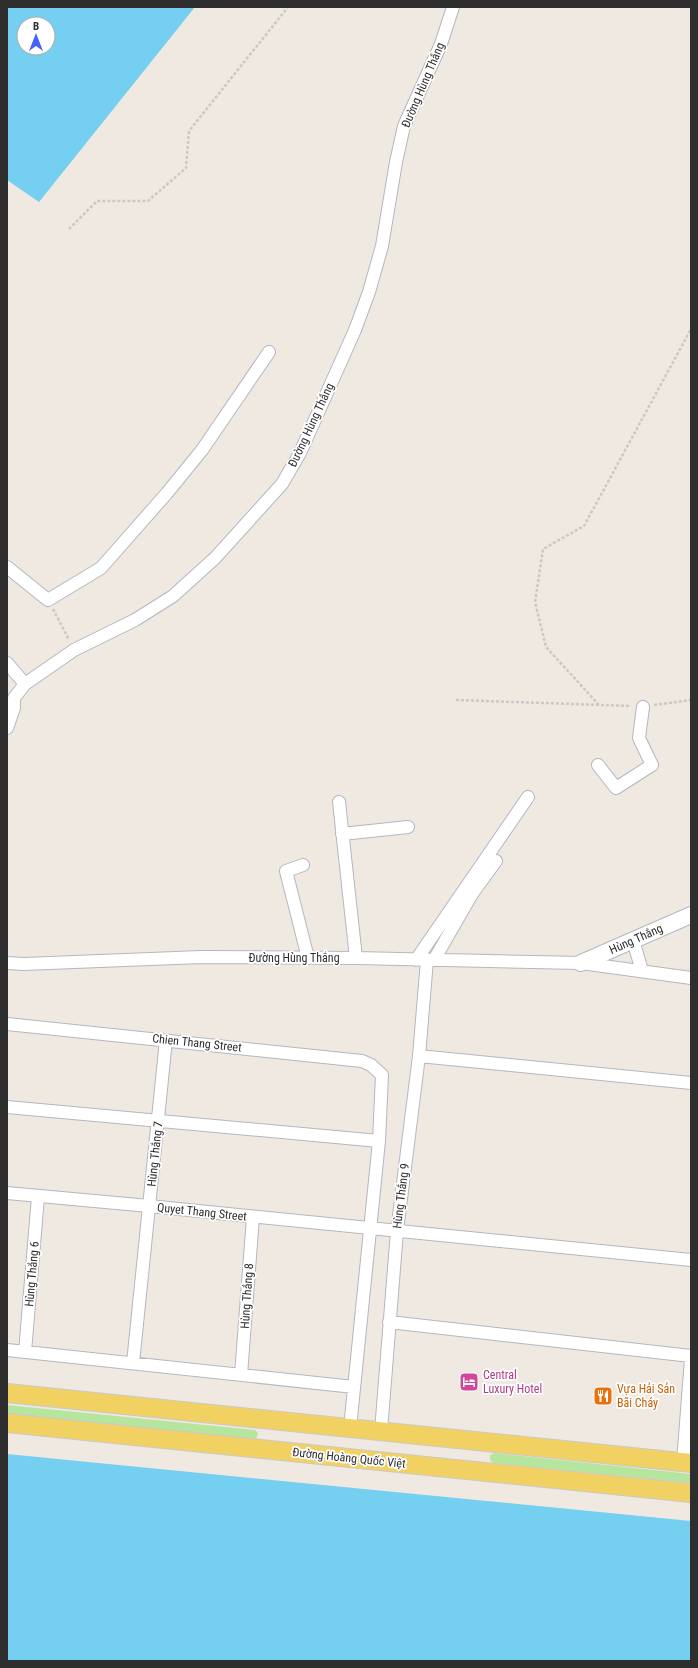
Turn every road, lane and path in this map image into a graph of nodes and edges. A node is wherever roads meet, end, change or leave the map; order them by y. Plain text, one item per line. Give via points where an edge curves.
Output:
1 (288, 7) edge
2 (453, 7) edge
3 (69, 229) dead end
4 (691, 329) edge
5 (269, 352) dead end
6 (7, 567) edge
7 (48, 600) junction
8 (74, 650) junction
9 (7, 662) edge
10 (25, 684) junction
11 (456, 700) dead end
12 (691, 700) edge
13 (10, 701) edge
14 (599, 705) junction
15 (643, 707) junction
16 (7, 728) edge
17 (598, 765) dead end
18 (528, 796) dead end
19 (339, 802) dead end
20 (408, 827) dead end
21 (342, 834) junction
22 (496, 861) dead end
23 (303, 865) dead end
24 (691, 915) edge
25 (633, 940) junction
26 (308, 958) junction
27 (356, 958) junction
28 (426, 960) junction
29 (7, 963) edge
30 (581, 963) junction
31 (642, 971) junction
32 (691, 978) edge
33 (7, 1024) edge
34 (166, 1040) junction
35 (419, 1056) junction
36 (691, 1083) edge
37 (7, 1107) edge
38 (158, 1121) junction
39 (379, 1141) junction
40 (7, 1193) edge
41 (38, 1197) junction
42 (149, 1206) junction
43 (253, 1218) junction
44 (370, 1228) junction
45 (397, 1231) junction
46 (691, 1260) edge
47 (389, 1322) junction
48 (7, 1350) edge
49 (26, 1352) junction
50 (691, 1358) edge
51 (133, 1363) junction
52 (241, 1375) junction
53 (354, 1387) junction
54 (7, 1394) edge
55 (7, 1423) edge
56 (350, 1428) junction
57 (381, 1431) junction
58 (347, 1457) junction
59 (378, 1461) junction
60 (687, 1463) edge
61 (691, 1493) edge

1 - 3 path via 189,131 186,168 148,201 97,201
2 - 8 street, Đường Hùng Thắng via 441,44 404,126 382,246 369,292 300,453 282,484 215,558 173,596 134,620
4 - 14 path via 584,526 543,548 535,602 546,647
5 - 7 street via 202,450 101,568
6 - 7 street
7 - 8 path
8 - 10 street, Đường Hùng Thắng
9 - 10 street
10 - 13 street, Đường Hùng Thắng
11 - 14 path
12 - 15 path
13 - 16 street, Đường Hùng Thắng via 14,708
14 - 15 path
15 - 17 street via 639,738 652,765 616,788
18 - 28 street
19 - 21 street
20 - 21 street
21 - 27 street
22 - 28 street
23 - 26 street via 286,870
24 - 25 street, Hùng Thắng
25 - 30 street, Hùng Thắng
25 - 31 street
26 - 27 street, Đường Hùng Thắng
26 - 29 street, Đường Hùng Thắng via 201,957
27 - 28 street, Đường Hùng Thắng
28 - 30 street, Đường Hùng Thắng
28 - 35 street, Hùng Thắng 9
30 - 31 street, Đường Hùng Thắng
31 - 32 street, Đường Hùng Thắng
33 - 34 street, Chien Thang Street
34 - 38 street, Hùng Thắng 7
34 - 39 street, Chien Thang Street via 362,1061 371,1065 382,1074
35 - 36 street
35 - 45 street, Hùng Thắng 9
37 - 38 street
38 - 39 street
38 - 42 street, Hùng Thắng 7
39 - 44 street
40 - 41 street, Quyet Thang Street
41 - 42 street, Quyet Thang Street
41 - 49 street, Hùng Thắng 6
42 - 43 street, Quyet Thang Street
42 - 51 street, Hùng Thắng 7
43 - 44 street, Quyet Thang Street
43 - 52 street, Hùng Thắng 8
44 - 45 street, Quyet Thang Street
44 - 53 street
45 - 46 street, Quyet Thang Street
45 - 47 street, Hùng Thắng 9
47 - 50 street
47 - 57 street, Hùng Thắng 9
48 - 49 street
49 - 51 street
50 - 60 street
51 - 52 street
52 - 53 street
53 - 56 street
54 - 56 main road
55 - 58 main road, Đường Hoàng Quốc Việt
56 - 57 main road
56 - 58 main road
57 - 59 main road
57 - 60 main road
58 - 59 main road, Đường Hoàng Quốc Việt
59 - 61 main road, Đường Hoàng Quốc Việt

